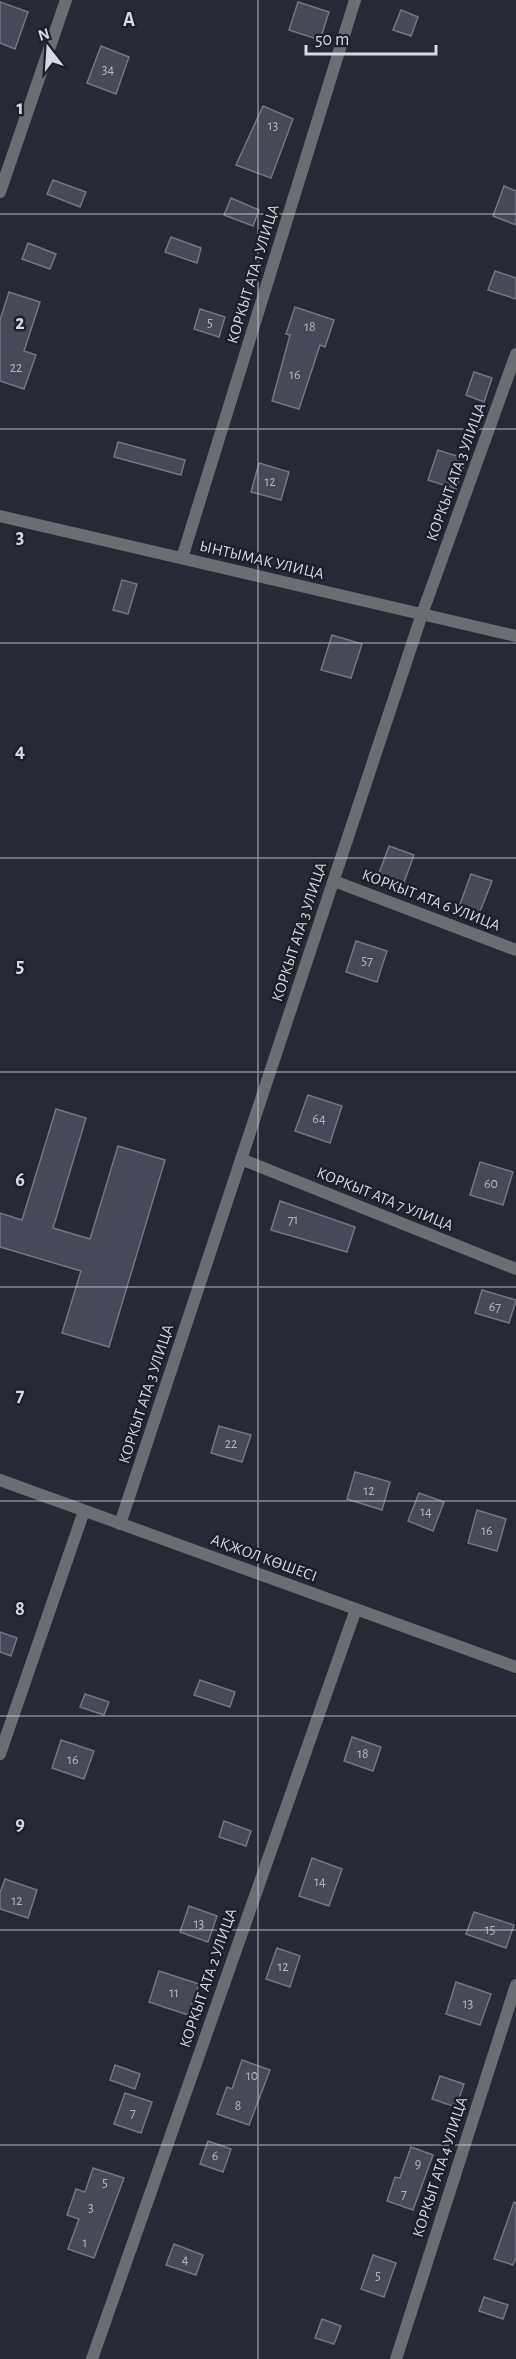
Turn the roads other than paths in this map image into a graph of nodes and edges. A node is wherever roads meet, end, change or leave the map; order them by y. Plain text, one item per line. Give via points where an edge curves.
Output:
1 (66, 0) edge
2 (355, 0) edge
3 (0, 192) edge
4 (516, 354) edge
5 (0, 516) edge
6 (182, 558) junction
7 (422, 614) junction
8 (516, 636) edge
9 (333, 881) junction
10 (516, 950) edge
11 (241, 1159) junction
12 (516, 1269) edge
13 (0, 1480) edge
14 (84, 1510) junction
15 (120, 1524) junction
16 (356, 1609) junction
17 (516, 1667) edge
18 (0, 1754) edge
19 (516, 1985) edge
20 (92, 2359) edge
21 (396, 2359) edge

1 - 3 street
2 - 6 street, КОРКЫТ АТА 1 УЛИЦА
4 - 7 street, КОРКЫТ АТА 3 УЛИЦА
5 - 6 street, ЫНТЫМАК УЛИЦА
6 - 7 street, ЫНТЫМАК УЛИЦА
7 - 8 street, ЫНТЫМАК УЛИЦА
7 - 9 street, КОРКЫТ АТА 3 УЛИЦА
9 - 10 street, КОРКЫТ АТА 6 УЛИЦА
9 - 11 street, КОРКЫТ АТА 3 УЛИЦА
11 - 12 street, КОРКЫТ АТА 7 УЛИЦА
11 - 15 street, КОРКЫТ АТА 3 УЛИЦА
13 - 14 street, АҚЖОЛ КӨШЕСІ
14 - 15 street, АҚЖОЛ КӨШЕСІ
14 - 18 street
15 - 16 street, АҚЖОЛ КӨШЕСІ
16 - 17 street, АҚЖОЛ КӨШЕСІ
16 - 20 street, КОРКЫТ АТА 2 УЛИЦА
19 - 21 street, КОРКЫТ АТА 4 УЛИЦА

